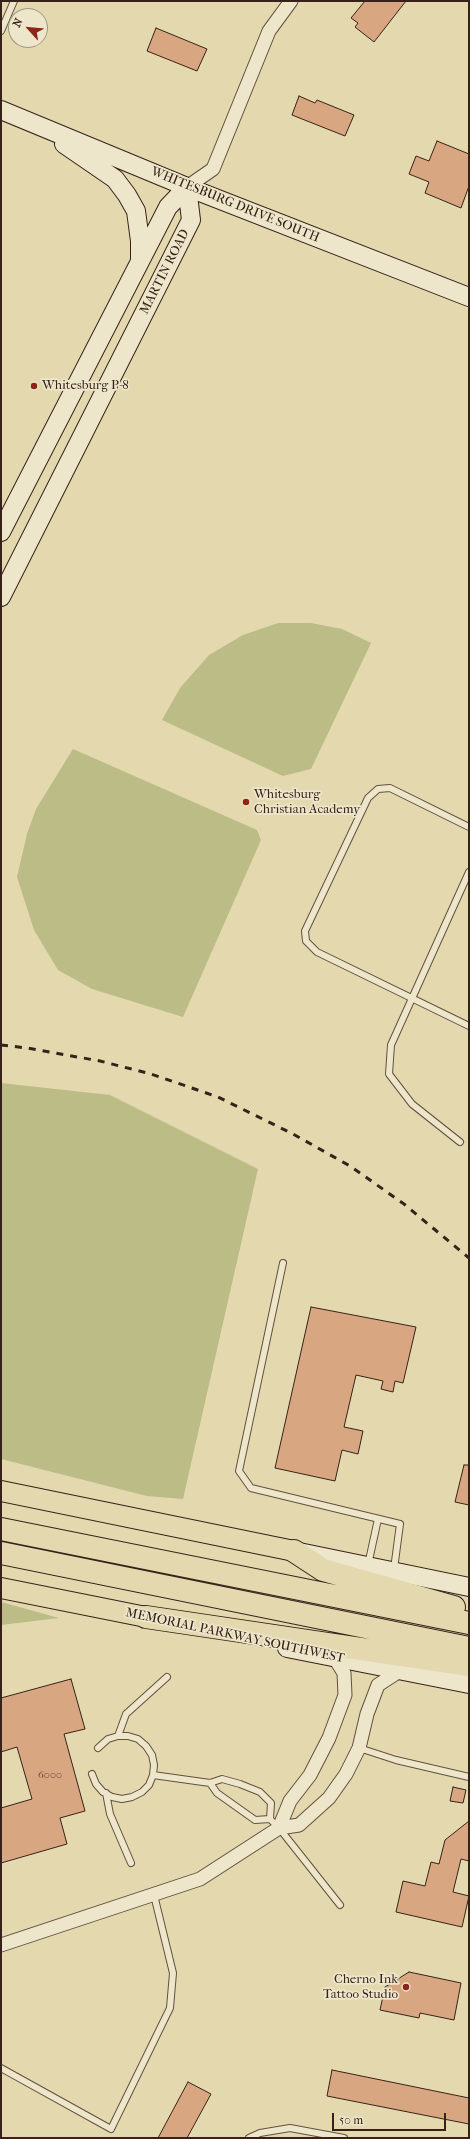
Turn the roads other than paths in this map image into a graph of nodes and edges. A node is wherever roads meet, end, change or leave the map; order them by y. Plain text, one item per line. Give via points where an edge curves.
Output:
1 (14, 1) edge
2 (292, 1) edge
3 (1, 31) edge
4 (1, 110) edge
5 (37, 125) junction
6 (187, 187) junction
7 (140, 262) junction
8 (469, 297) edge
9 (1, 532) edge
10 (1, 597) edge
11 (469, 827) edge
12 (469, 872) edge
13 (412, 998) junction
14 (469, 1026) edge
15 (460, 1142) dead end
16 (283, 1263) dead end
17 (1, 1491) edge
18 (378, 1519) junction
19 (1, 1529) edge
20 (294, 1551) junction
21 (1, 1553) edge
22 (368, 1566) junction
23 (394, 1571) junction
24 (469, 1587) edge
25 (1, 1588) edge
26 (469, 1610) edge
27 (146, 1617) junction
28 (469, 1623) edge
29 (469, 1648) edge
30 (334, 1658) junction
31 (469, 1665) edge
32 (401, 1670) junction
33 (166, 1677) dead end
34 (469, 1684) edge
35 (118, 1736) junction
36 (98, 1748) dead end
37 (359, 1748) junction
38 (92, 1774) dead end
39 (153, 1775) junction
40 (469, 1777) edge
41 (210, 1783) junction
42 (106, 1793) junction
43 (275, 1823) junction
44 (131, 1863) dead end
45 (154, 1895) junction
46 (340, 1905) dead end
47 (1, 1945) edge
48 (1, 2068) edge
49 (249, 2138) edge
50 (344, 2138) edge

1 - 3 lane
2 - 6 street via 269,31 213,169
4 - 5 main road, WHITESBURG DRIVE SOUTH
5 - 6 main road, WHITESBURG DRIVE SOUTH
5 - 7 main road via 115,179 136,211
6 - 7 main road, MARTIN ROAD via 168,208
6 - 8 main road, WHITESBURG DRIVE SOUTH
6 - 10 main road, MARTIN ROAD via 191,220
7 - 9 main road, MARTIN ROAD
11 - 13 lane via 390,788 378,789 368,798 306,931 306,941 316,952
12 - 13 lane
13 - 14 lane
13 - 15 lane via 392,1045 389,1074 412,1104
16 - 18 lane via 239,1471 252,1488
17 - 20 main road
18 - 22 lane
18 - 23 lane via 400,1524
19 - 28 highway
20 - 22 main road
20 - 26 highway via 323,1570
21 - 29 highway
22 - 23 main road
23 - 24 main road
25 - 27 main road, MEMORIAL PARKWAY SOUTHWEST
27 - 30 main road, MEMORIAL PARKWAY SOUTHWEST
27 - 31 highway
30 - 32 main road, MEMORIAL PARKWAY SOUTHWEST
30 - 43 street via 344,1673 345,1695 329,1738 310,1775
32 - 34 main road, MEMORIAL PARKWAY SOUTHWEST
32 - 37 street via 378,1685 367,1714
33 - 35 lane via 126,1714
35 - 36 lane via 108,1739
35 - 39 lane via 138,1739 146,1746 152,1755
37 - 40 lane via 396,1760
37 - 43 street via 346,1774 329,1798 298,1825
38 - 42 lane via 96,1784
39 - 41 lane
39 - 42 lane via 149,1785 132,1797 122,1799
41 - 43 lane via 217,1793 255,1820
41 - 43 lane via 222,1779 260,1792 271,1803
42 - 44 lane via 110,1814
43 - 45 street via 200,1879
43 - 46 lane
45 - 47 street
45 - 48 lane via 174,1987 170,2008 111,2129
49 - 50 lane via 260,2133 290,2128

